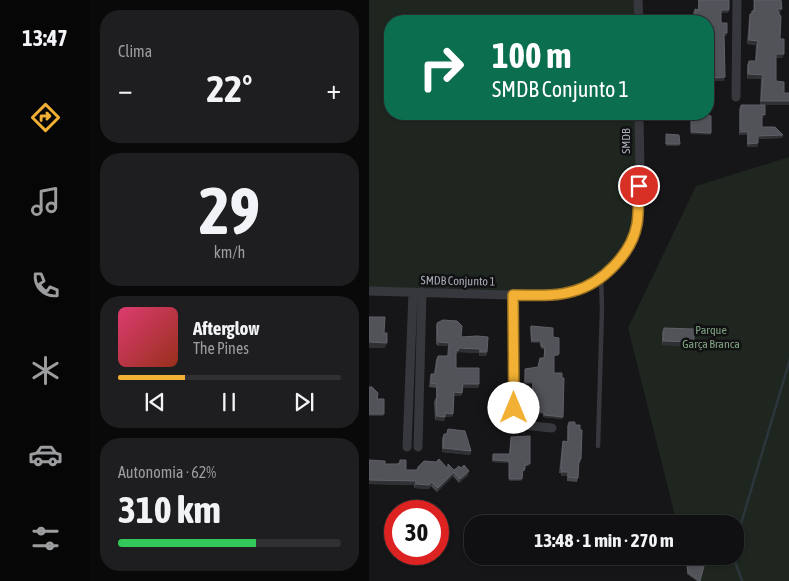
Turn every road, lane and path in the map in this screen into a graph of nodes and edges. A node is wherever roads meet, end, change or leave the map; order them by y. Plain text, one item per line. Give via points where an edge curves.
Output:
1 (639, 0) edge
2 (737, 0) edge
3 (639, 15) edge
4 (736, 97) dead end
5 (639, 120) edge
6 (601, 276) junction
7 (369, 291) edge
8 (417, 292) junction
9 (513, 295) junction
10 (547, 296) joint
11 (552, 428) dead end
12 (598, 446) dead end
13 (407, 447) dead end
14 (418, 447) dead end

1 - 3 street
2 - 4 street
5 - 6 street, SMDB via 637,224 623,255
6 - 10 street, SMDB via 582,288
6 - 12 lane
7 - 8 street, SMDB Conjunto 1
8 - 9 street, SMDB Conjunto 1
8 - 13 street
8 - 14 street
9 - 10 street, SMDB Conjunto 1
9 - 11 street via 514,424

